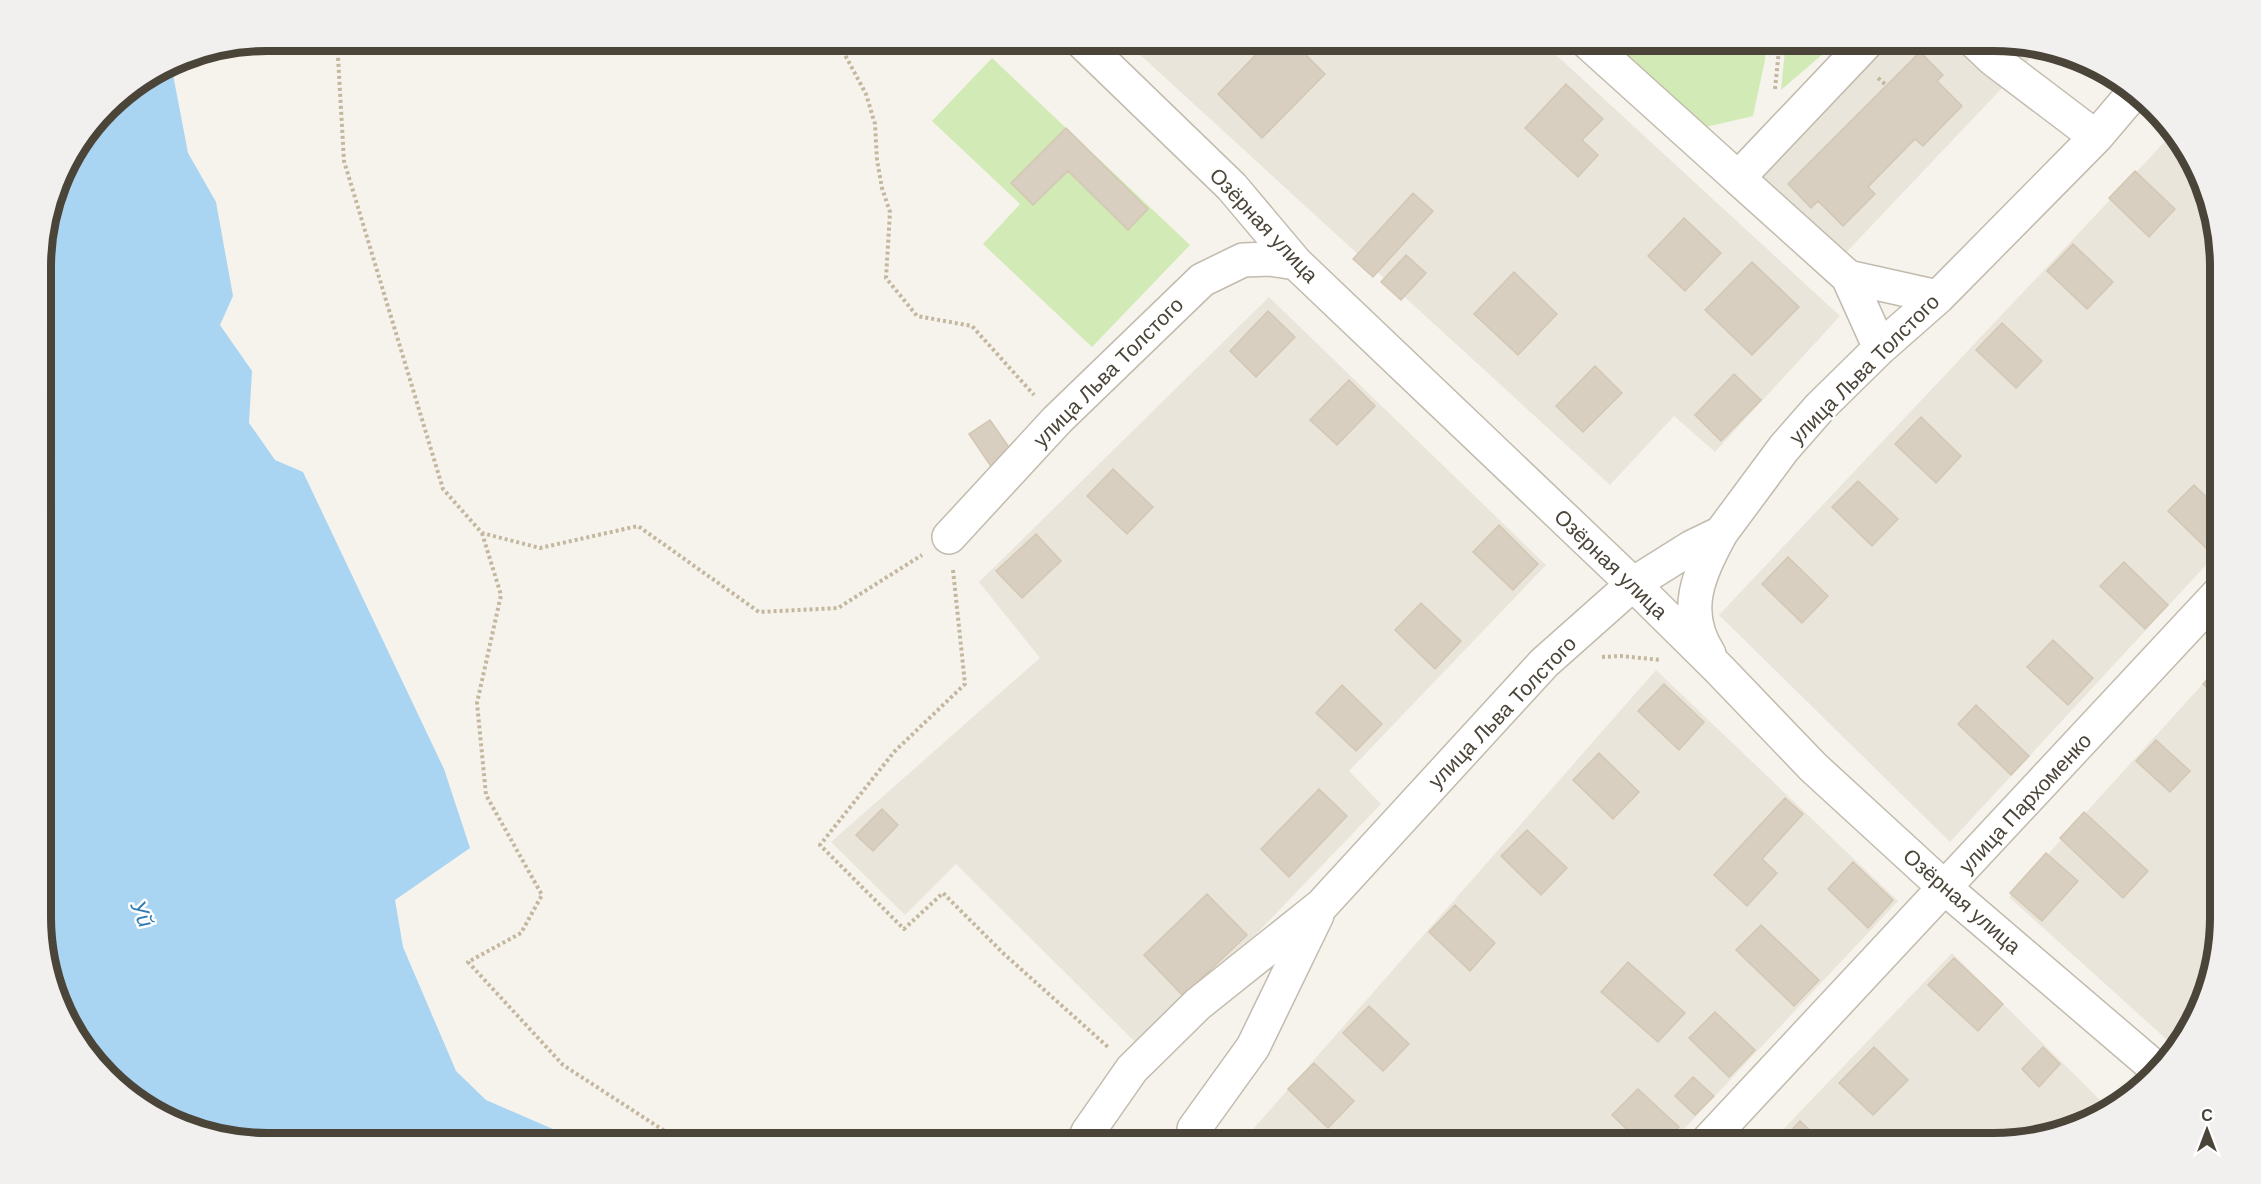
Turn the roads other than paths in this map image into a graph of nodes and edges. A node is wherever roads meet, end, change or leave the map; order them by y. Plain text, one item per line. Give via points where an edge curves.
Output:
1 (1095, 51) edge
2 (1597, 51) edge
3 (1859, 51) edge
4 (1985, 51) edge
5 (2128, 99) edge
6 (2096, 137) junction
7 (1738, 178) junction
8 (1296, 263) junction
9 (1848, 277) junction
10 (1938, 297) junction
11 (1880, 348) junction
12 (1721, 533) junction
13 (949, 537) road end
14 (1633, 584) junction
15 (2210, 603) edge
16 (1718, 668) junction
17 (1946, 888) junction
18 (1322, 905) junction
19 (2151, 1065) edge
20 (1194, 1129) dead end
21 (1088, 1133) edge
22 (1715, 1133) edge

1 - 8 street, Озёрная улица via 1232,187
2 - 7 street
3 - 7 street
4 - 6 street
5 - 6 street, улица Льва Толстого
6 - 10 street, улица Льва Толстого
7 - 9 street
8 - 13 street, улица Льва Толстого via 1244,260 1202,280 1057,420
8 - 14 street, Озёрная улица
9 - 10 street
9 - 11 street
10 - 11 street, улица Льва Толстого
11 - 12 street, улица Льва Толстого via 1784,448
12 - 14 street, улица Льва Толстого
12 - 16 street via 1703,567 1694,614 1701,641
14 - 16 street, Озёрная улица
14 - 18 street, улица Льва Толстого via 1544,663
15 - 17 street, улица Пархоменко
16 - 17 street, Озёрная улица via 1812,767
17 - 19 street, Озёрная улица
17 - 22 street, улица Пархоменко
18 - 20 street via 1253,1047
18 - 21 street, улица Льва Толстого via 1198,1004 1132,1069

